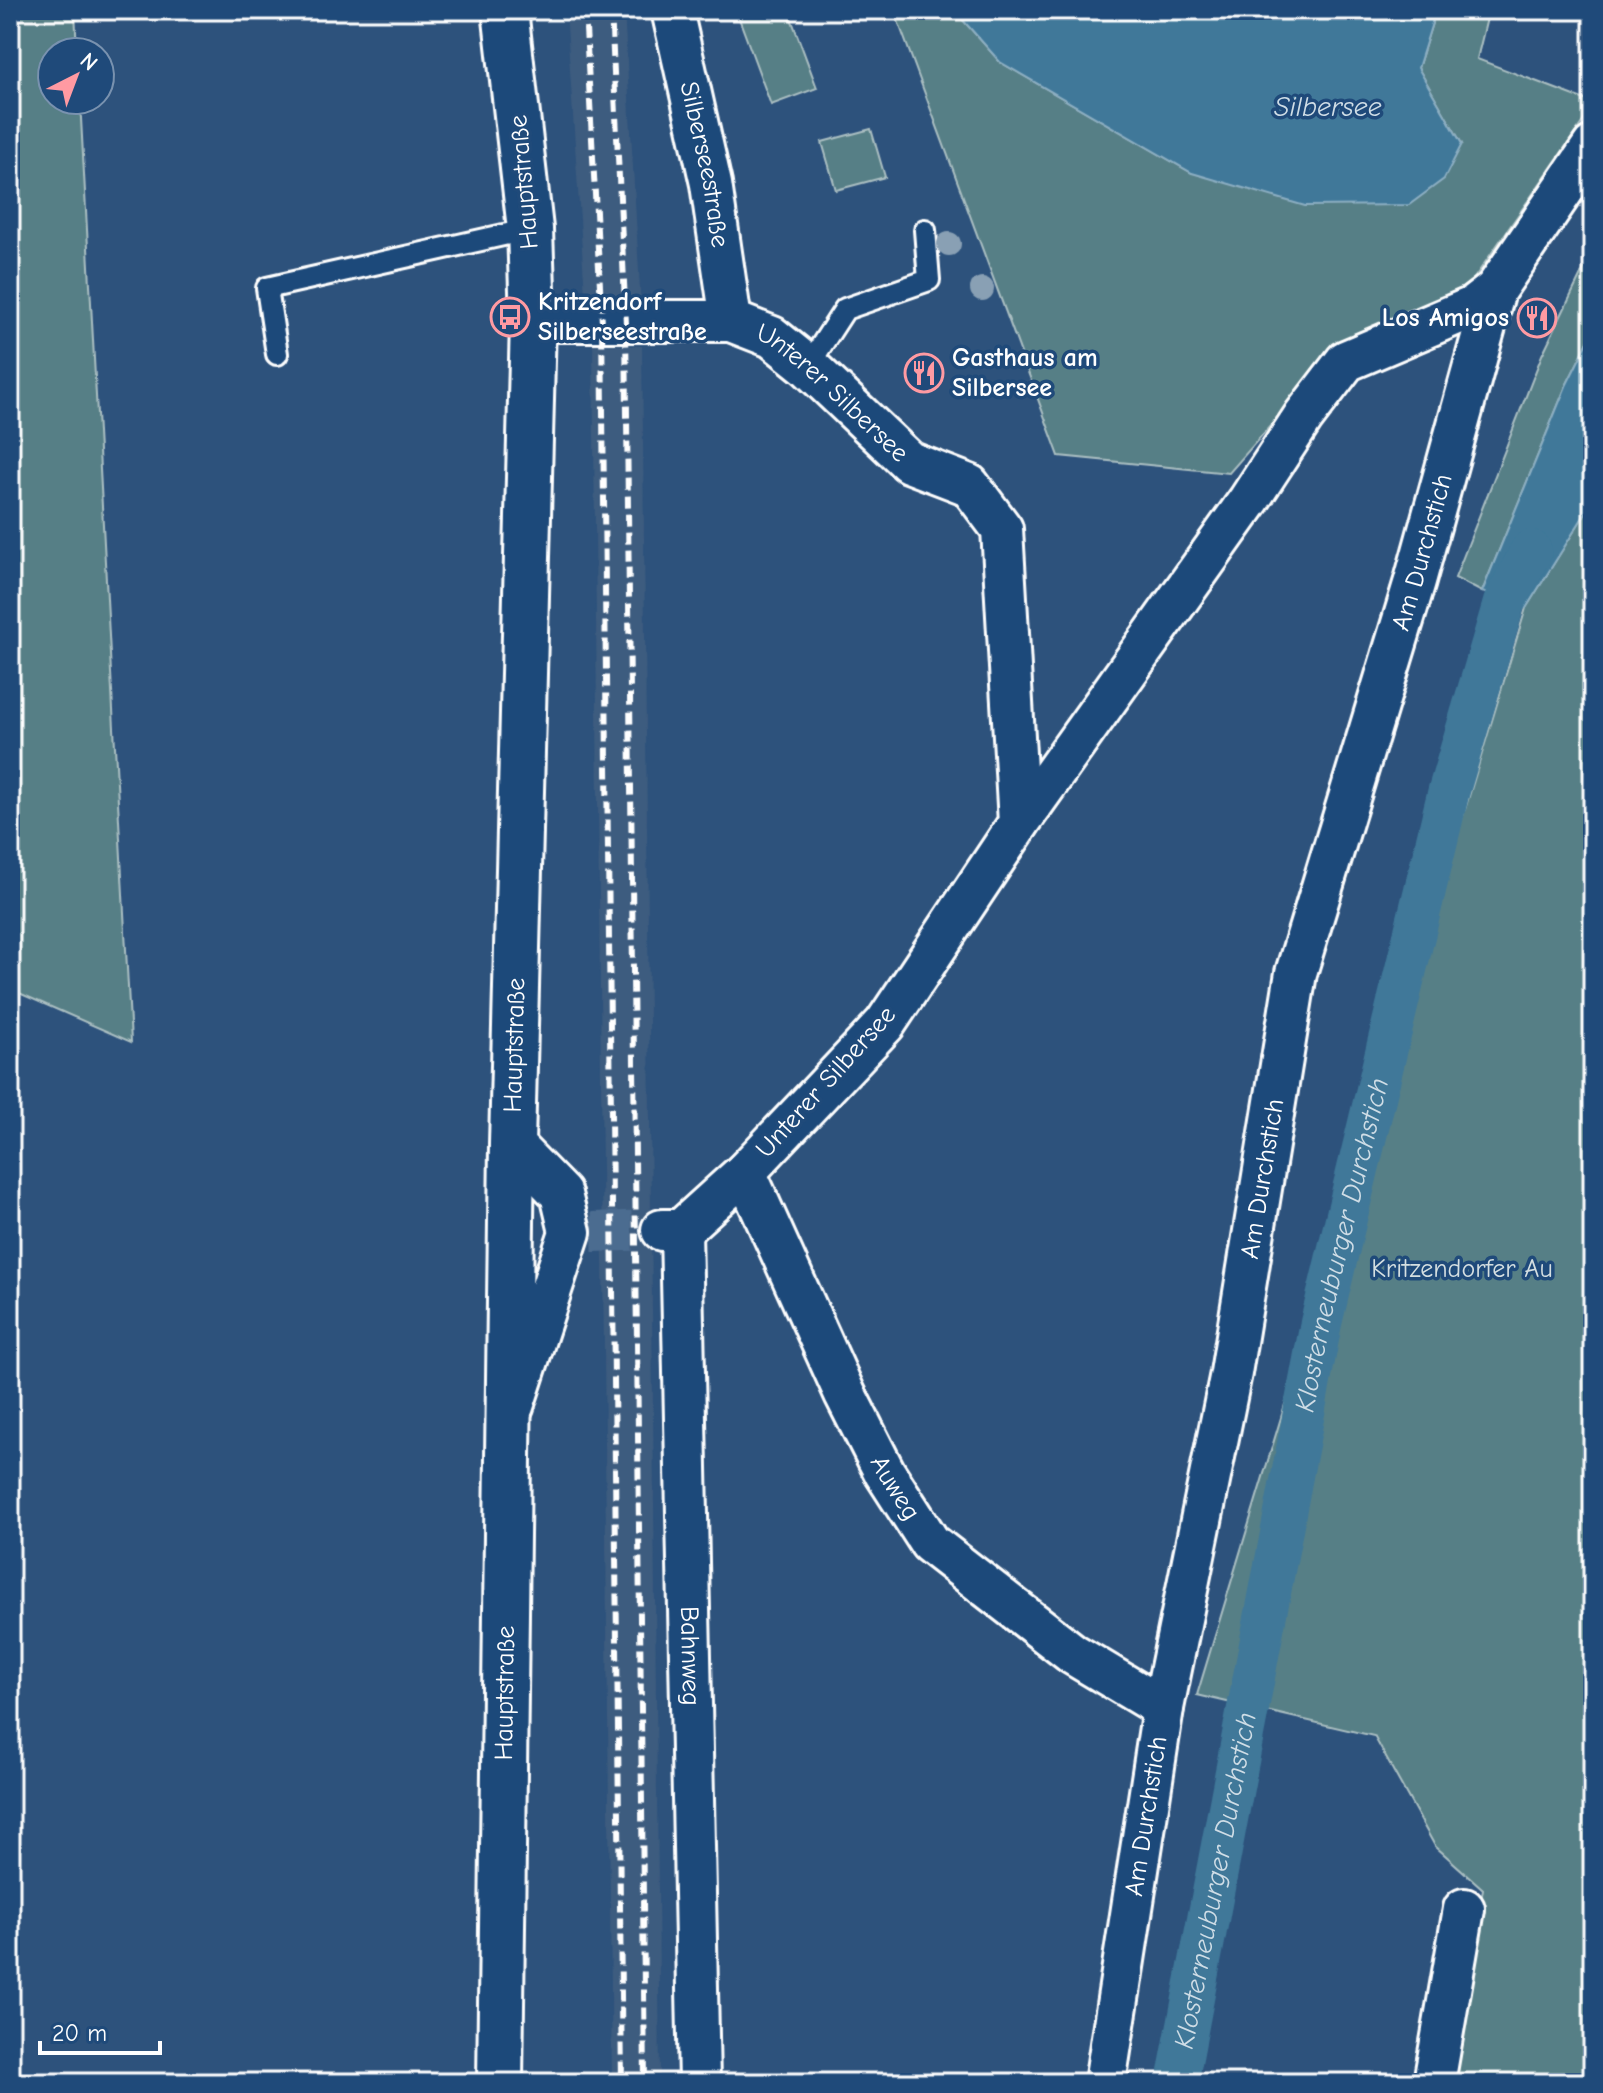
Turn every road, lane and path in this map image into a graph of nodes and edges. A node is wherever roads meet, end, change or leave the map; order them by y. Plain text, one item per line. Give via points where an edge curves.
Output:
1 (505, 10) edge
2 (672, 10) edge
3 (1593, 146) edge
4 (530, 229) junction
5 (925, 230) dead end
6 (1495, 290) junction
7 (533, 321) junction
8 (731, 321) junction
9 (277, 354) dead end
10 (808, 366) junction
11 (1019, 823) junction
12 (512, 1144) junction
13 (745, 1172) junction
14 (672, 1230) joint
15 (510, 1413) junction
16 (1163, 1708) junction
17 (1464, 1909) dead end
18 (500, 2083) edge
19 (699, 2083) edge
20 (1105, 2083) edge
21 (1434, 2083) edge

1 - 4 main road, Hauptstraße
2 - 8 street, Silberseestraße via 711,184
3 - 6 street
4 - 7 main road, Hauptstraße
4 - 9 lane via 267,288
5 - 10 lane via 929,280 845,309
6 - 11 street, Unterer Silbersee via 1473,307 1346,361
6 - 16 street, Am Durchstich via 1415,581 1296,973 1231,1373
7 - 8 street, Unterer Silbersee
7 - 12 main road, Hauptstraße
8 - 10 street, Unterer Silbersee via 772,337
10 - 11 street, Unterer Silbersee via 909,462 969,485 1002,529
11 - 13 street, Unterer Silbersee via 885,1024
12 - 15 main road, Hauptstraße
12 - 15 street via 561,1194 581,1232 568,1246 548,1290 536,1343
13 - 14 street, Unterer Silbersee
13 - 16 street, Auweg via 845,1394 885,1473 930,1543 1073,1654
14 - 19 street, Bahnweg
15 - 18 main road, Hauptstraße
16 - 20 street, Am Durchstich
17 - 21 street

